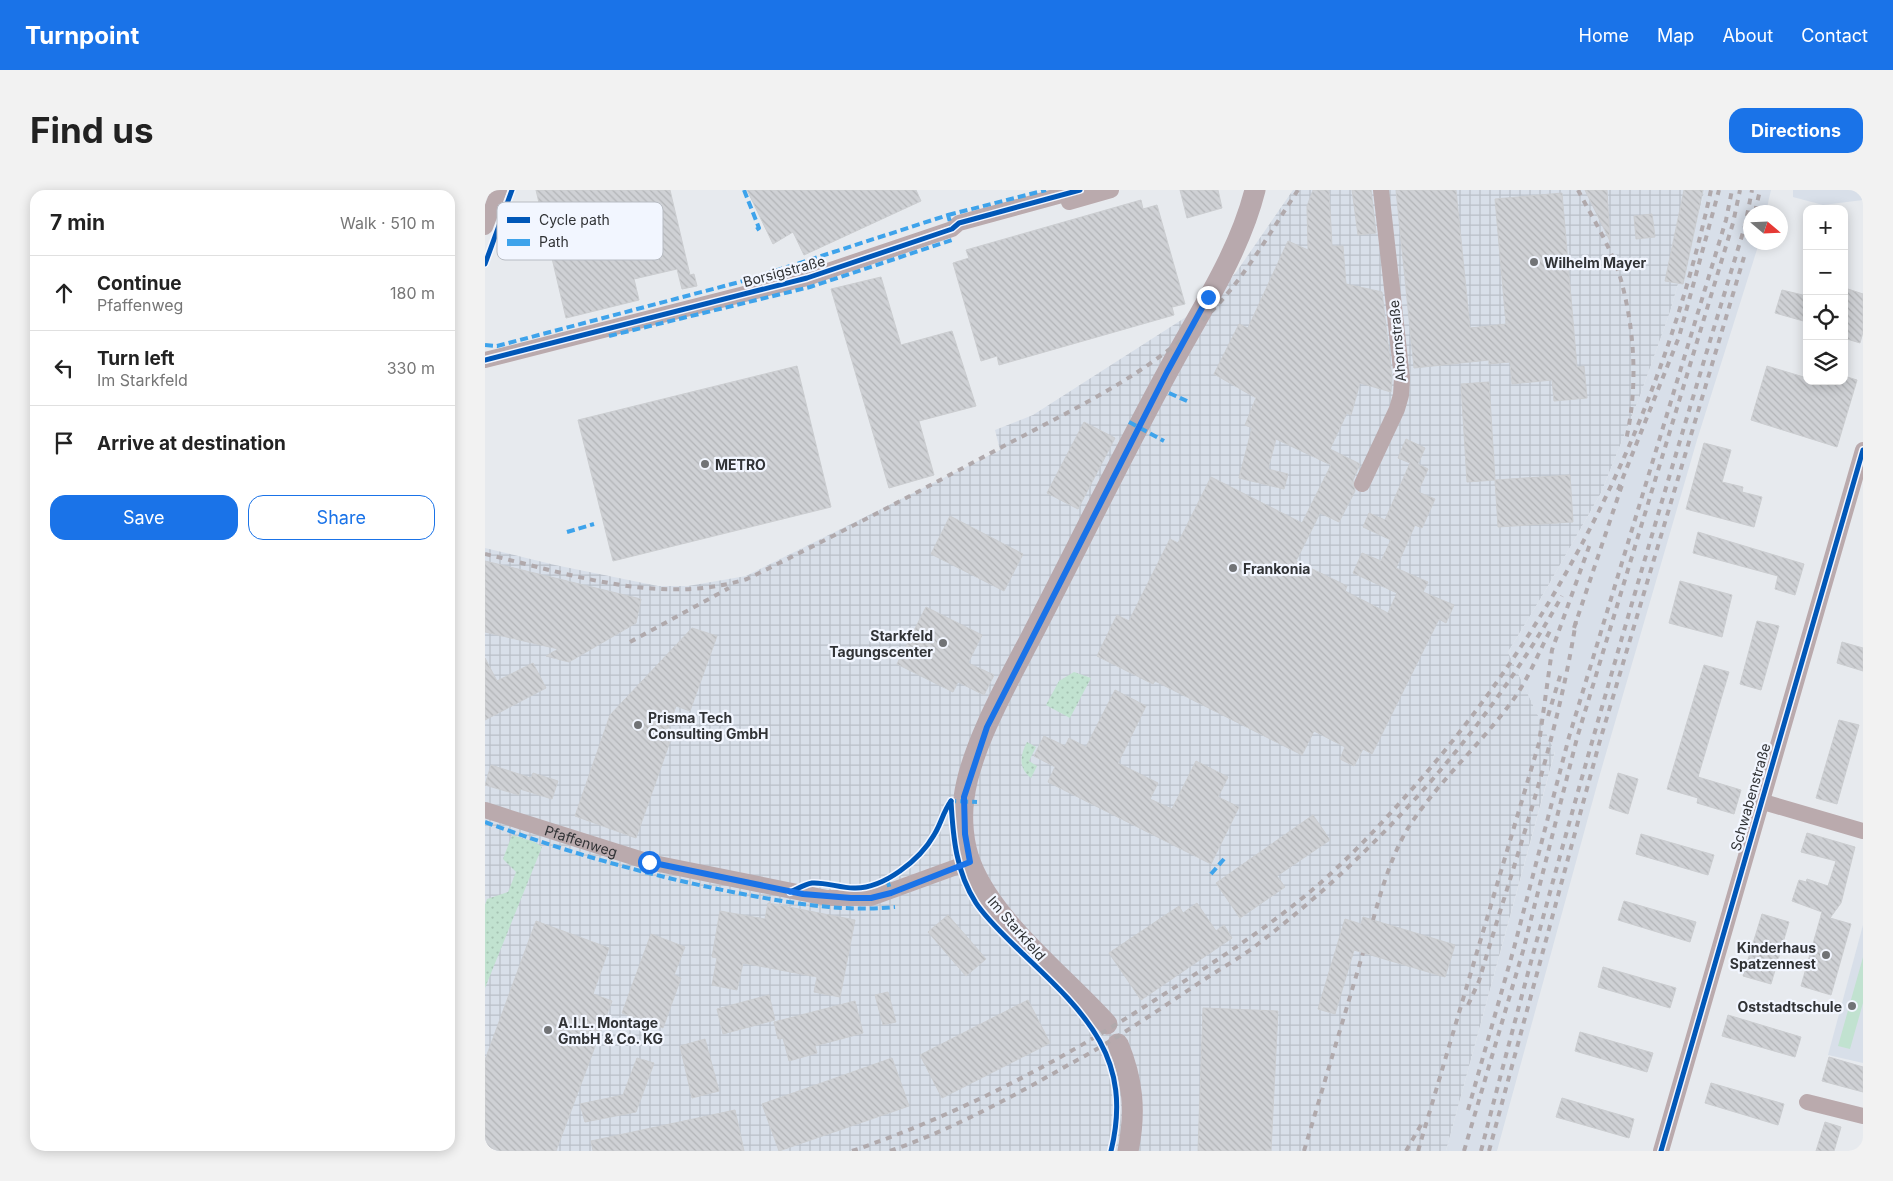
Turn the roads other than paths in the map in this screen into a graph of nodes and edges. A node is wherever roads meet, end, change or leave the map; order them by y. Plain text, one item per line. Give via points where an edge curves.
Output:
1 (499, 190) edge
2 (1080, 190) edge
3 (1111, 190) edge
4 (1255, 190) edge
5 (1381, 190) edge
6 (485, 227) edge
7 (953, 229) junction
8 (485, 360) edge
9 (1863, 450) edge
10 (1362, 484) dead end
11 (1760, 801) junction
12 (485, 810) edge
13 (1863, 831) edge
14 (970, 862) junction
15 (1107, 1024) dead end
16 (1118, 1044) dead end
17 (1807, 1102) dead end
18 (1863, 1116) edge
19 (1128, 1151) edge
20 (1661, 1151) edge

1 - 6 street
2 - 7 street, Borsigstraße via 959,223
3 - 7 street, Borsigstraße via 961,230
4 - 14 main road, Im Starkfeld via 1245,223 1231,252 987,727 964,797
5 - 10 street, Ahornstraße via 1402,386 1397,408
7 - 8 street, Borsigstraße via 807,278
9 - 11 street, Schwabenstraße
11 - 13 street
11 - 20 street, Schwabenstraße
12 - 14 street, Pfaffenweg via 649,862 827,898 871,898 891,893
14 - 15 main road, Im Starkfeld via 992,902
16 - 19 main road via 1127,1067 1133,1101
17 - 18 street

